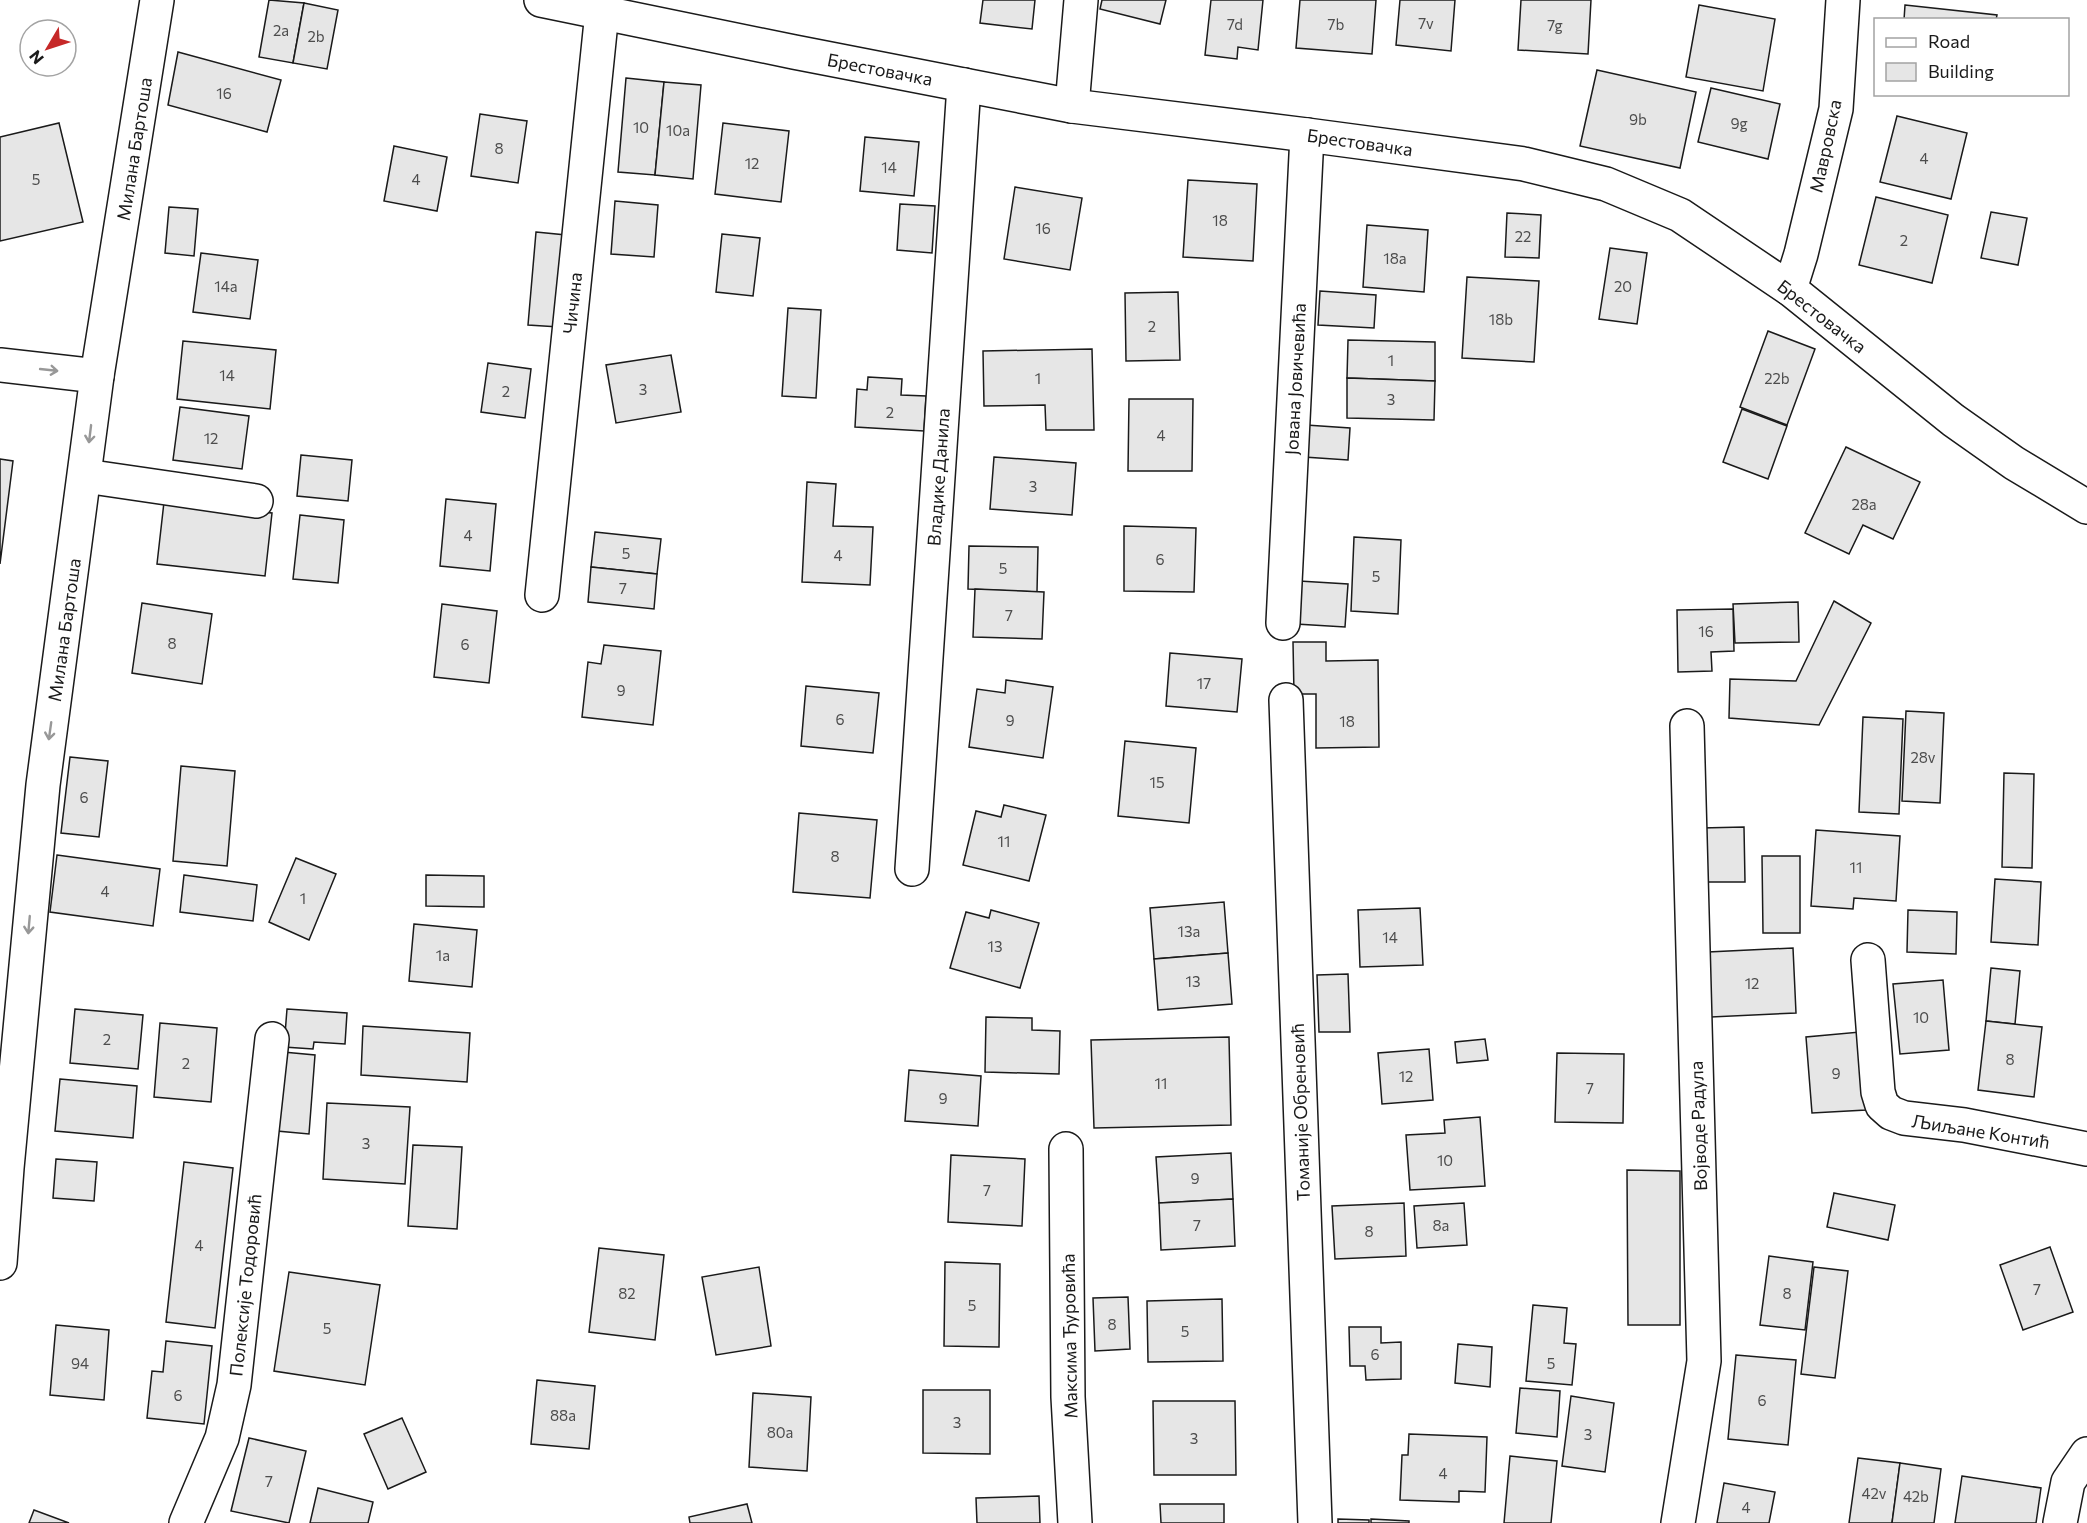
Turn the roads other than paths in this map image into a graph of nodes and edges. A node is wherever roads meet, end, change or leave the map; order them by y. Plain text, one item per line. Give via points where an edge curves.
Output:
1 (157, 0) edge
2 (541, 0) edge
3 (1081, 0) edge
4 (1843, 0) edge
5 (602, 12) junction
6 (964, 85) junction
7 (1071, 106) junction
8 (1307, 135) junction
9 (1790, 289) junction
10 (0, 365) edge
11 (97, 376) junction
12 (85, 476) junction
13 (256, 501) dead end
14 (2087, 507) edge
15 (542, 595) dead end
16 (1283, 623) dead end
17 (1286, 700) dead end
18 (1687, 726) dead end
19 (912, 869) dead end
20 (1868, 960) dead end
21 (272, 1039) dead end
22 (1066, 1149) dead end
23 (2087, 1149) edge
24 (0, 1263) edge
25 (2087, 1454) edge
26 (186, 1523) edge
27 (1075, 1523) edge
28 (1315, 1523) edge
29 (1678, 1523) edge
30 (2060, 1523) edge

1 - 11 street, Милана Бартоша
2 - 5 street, Брестовачка
3 - 7 street
4 - 9 street, Мавровска via 1836,109
5 - 6 street, Брестовачка
5 - 15 street, Чичина
6 - 7 street, Брестовачка
6 - 19 street, Владике Данила
7 - 8 street, Брестовачка
8 - 9 street, Брестовачка via 1524,164 1606,184 1680,215
8 - 16 street, Јована Јовичевића
9 - 14 street, Брестовачка via 1953,420
10 -> 11 street
11 -> 12 street, Милана Бартоша
12 - 13 street
12 -> 24 street, Милана Бартоша via 43,785
17 - 28 street, Томаније Обреновић
18 - 29 street, Војводе Радула via 1704,1361
20 - 23 street, Љиљане Контић via 1878,1092 1882,1105 1891,1113
21 - 26 street, Полексије Тодоровић via 234,1385 222,1438
22 - 27 street, Максима Ђуровића via 1068,1398
25 - 30 street via 2068,1482

